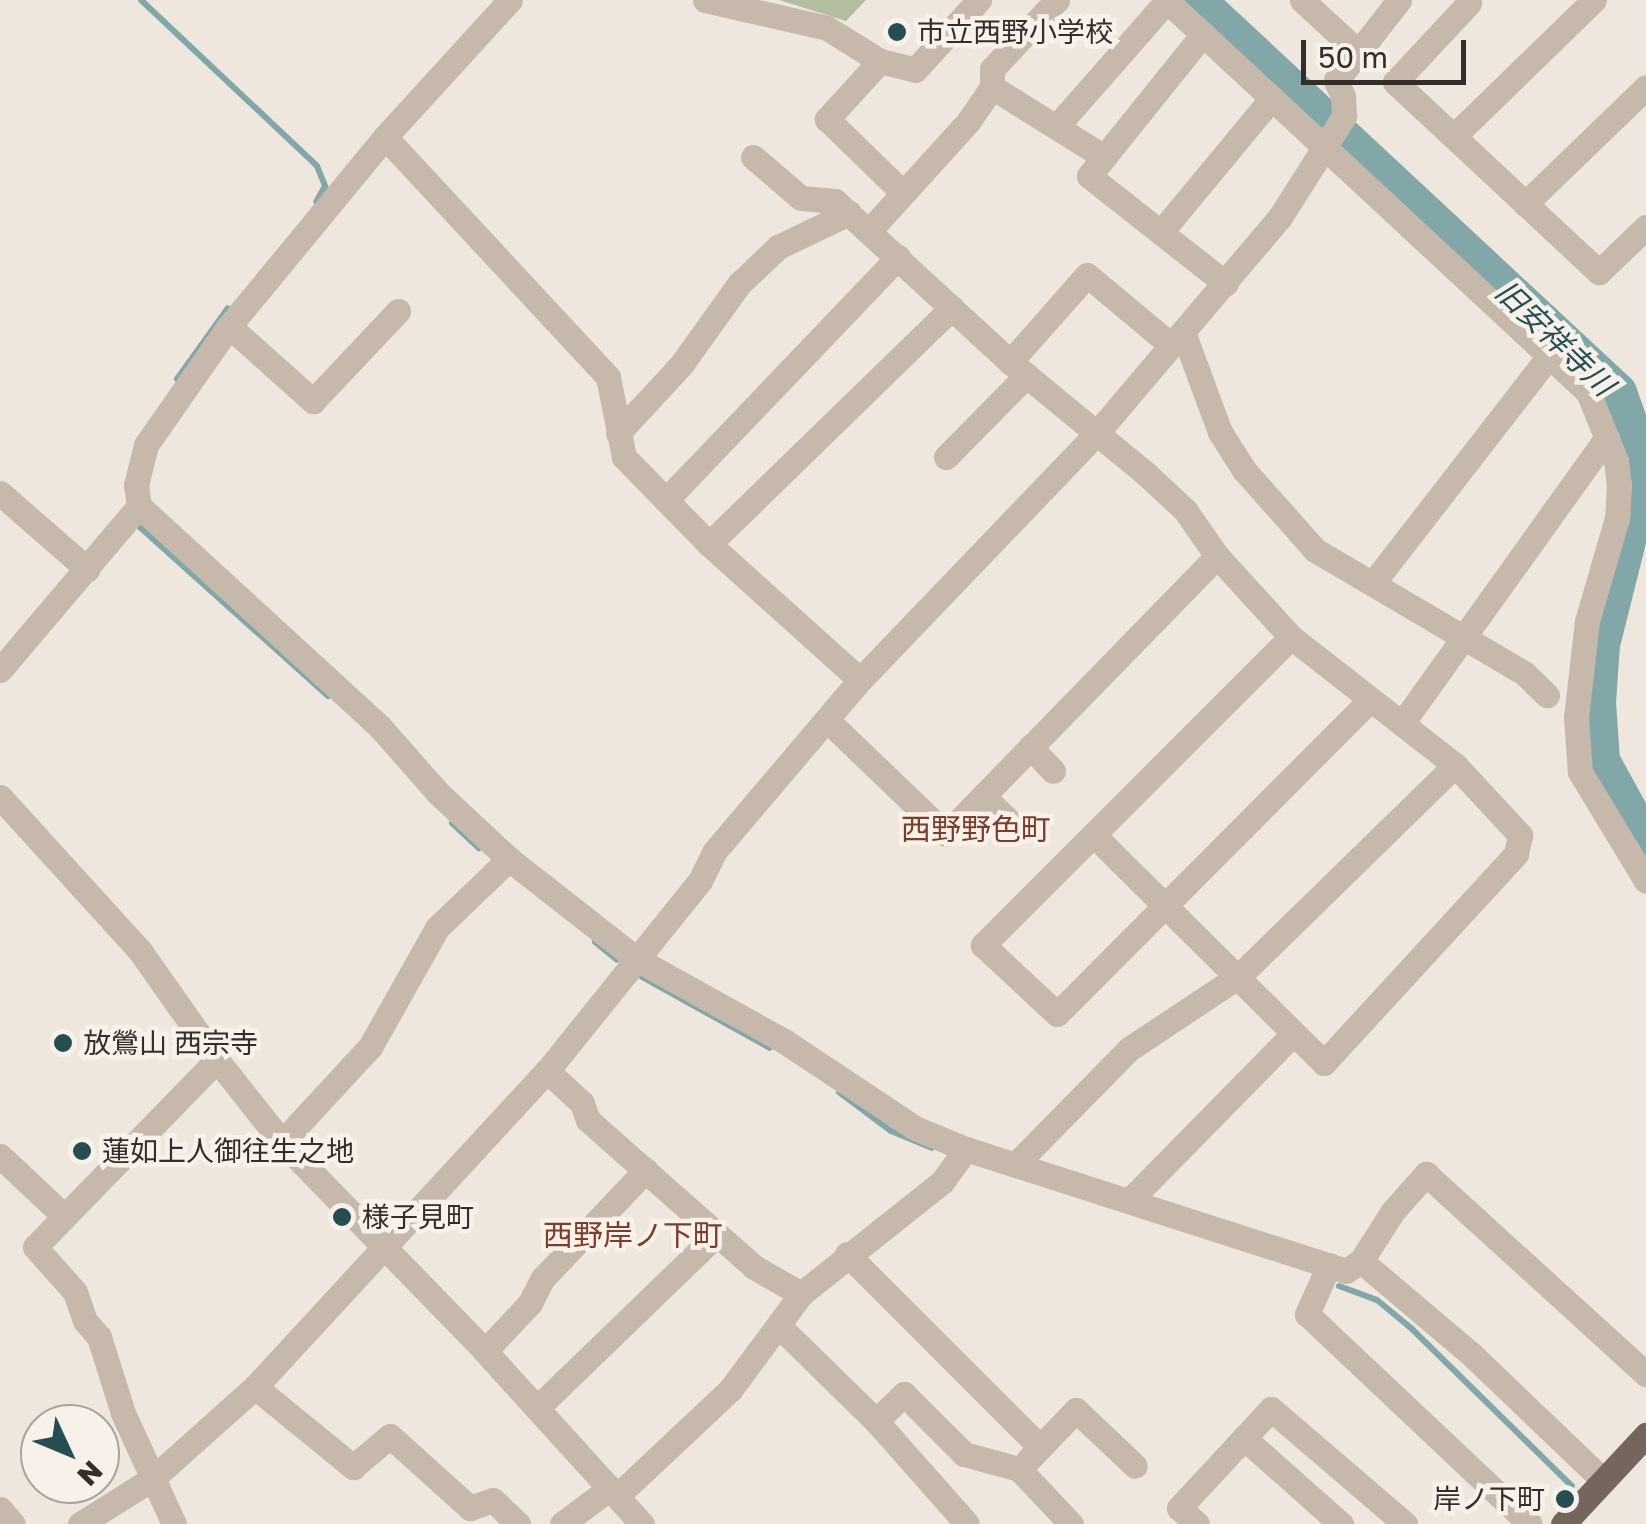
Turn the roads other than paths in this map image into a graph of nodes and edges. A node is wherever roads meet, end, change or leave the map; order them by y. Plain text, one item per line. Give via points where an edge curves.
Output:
1 (510, 0) edge
2 (705, 0) edge
3 (979, 0) edge
4 (1057, 0) edge
5 (1302, 0) edge
6 (1398, 0) edge
7 (1594, 0) edge
8 (1166, 1) edge
9 (1470, 2) dead end
10 (1203, 34) junction
11 (1356, 50) junction
12 (880, 61) junction
13 (992, 87) junction
14 (1646, 88) edge
15 (1272, 98) junction
16 (1057, 126) junction
17 (1454, 136) junction
18 (385, 137) junction
19 (1326, 148) junction
20 (754, 157) dead end
21 (1104, 157) junction
22 (903, 193) junction
23 (1525, 204) junction
24 (842, 207) junction
25 (1646, 227) edge
26 (869, 231) junction
27 (1161, 232) junction
28 (898, 257) junction
29 (1226, 284) junction
30 (952, 308) junction
31 (398, 311) dead end
32 (229, 326) junction
33 (1177, 339) junction
34 (1550, 356) junction
35 (1018, 369) junction
36 (618, 433) junction
37 (1096, 434) junction
38 (1609, 442) junction
39 (946, 457) dead end
40 (0, 493) edge
41 (666, 500) junction
42 (132, 514) junction
43 (710, 544) junction
44 (1218, 556) junction
45 (87, 568) junction
46 (1373, 583) junction
47 (1292, 637) junction
48 (1463, 638) junction
49 (0, 670) edge
50 (860, 680) junction
51 (1547, 695) dead end
52 (1370, 700) junction
53 (828, 721) junction
54 (1404, 722) junction
55 (1030, 748) junction
56 (1455, 765) junction
57 (1053, 771) dead end
58 (983, 796) junction
59 (0, 797) edge
60 (1017, 829) dead end
61 (1094, 835) junction
62 (510, 859) junction
63 (1646, 881) edge
64 (1165, 907) junction
65 (638, 960) junction
66 (1239, 976) junction
67 (1292, 1035) junction
68 (217, 1060) junction
69 (547, 1070) junction
70 (282, 1142) junction
71 (966, 1149) junction
72 (0, 1156) edge
73 (1016, 1164) junction
74 (646, 1170) junction
75 (1129, 1201) junction
76 (62, 1214) junction
77 (718, 1234) junction
78 (385, 1246) junction
79 (848, 1254) junction
80 (1361, 1260) junction
81 (1330, 1265) junction
82 (801, 1294) junction
83 (780, 1327) junction
84 (485, 1351) junction
85 (1646, 1374) edge
86 (256, 1387) junction
87 (537, 1408) junction
88 (876, 1421) junction
89 (1646, 1434) edge
90 (1244, 1438) junction
91 (1040, 1447) junction
92 (964, 1454) junction
93 (1134, 1466) dead end
94 (1019, 1470) junction
95 (152, 1479) junction
96 (1604, 1480) junction
97 (932, 1482) junction
98 (614, 1492) junction
99 (120, 1499) edge
100 (112, 1504) edge
101 (0, 1509) edge
102 (167, 1521) edge
103 (13, 1524) edge
104 (80, 1524) edge
105 (518, 1524) edge
106 (562, 1524) edge
107 (642, 1524) edge
108 (967, 1524) edge
109 (1071, 1524) edge
110 (1196, 1524) edge
111 (1341, 1524) edge
112 (1406, 1524) edge
113 (1530, 1524) edge
114 (1563, 1524) edge

1 - 18 street
2 - 12 street via 827,28
3 - 12 street via 915,70
4 - 13 street via 992,69
5 - 11 street
6 - 11 street
7 - 17 street
8 - 10 street
8 - 16 street
9 - 17 street via 1394,82
10 - 15 street
10 - 21 street
11 - 19 street via 1336,81 1344,116
12 - 22 street via 827,119
13 - 16 street
13 - 22 street
14 - 23 street
15 - 19 street
15 - 27 street
16 - 21 street
17 - 23 street
18 - 32 street
18 - 36 street via 608,377
19 - 29 street
19 - 34 street
20 - 24 street via 801,198
21 - 27 street via 1089,176
22 - 26 street
23 - 25 street via 1599,272
24 - 26 street
24 - 36 street via 778,247 740,284 682,364
26 - 28 street
27 - 29 street
28 - 30 street
28 - 41 street
29 - 33 street
30 - 35 street
30 - 43 street
31 - 32 street via 312,401
32 - 42 street via 146,445
33 - 35 street via 1086,275
33 - 37 street
33 - 46 street via 1244,470 1315,550
34 - 38 street via 1588,392
34 - 46 street
35 - 37 street
35 - 39 street
36 - 41 street via 624,457
37 - 44 street via 1185,510
37 - 50 street
38 - 48 street
38 - 63 street via 1619,484 1617,518 1587,621 1576,718 1580,772
40 - 45 street
41 - 43 street
42 - 45 street
42 - 62 street via 380,727
43 - 50 street
44 - 47 street
44 - 55 street
45 - 49 street
46 - 48 street
47 - 52 street
47 - 61 street
48 - 51 street via 1524,673
48 - 54 street
50 - 53 street
52 - 54 street
52 - 64 street
53 - 58 street via 946,834
53 - 65 street via 714,852 700,881
54 - 56 street
55 - 57 street
55 - 58 street
56 - 66 street
56 - 67 street via 1520,835 1516,854 1324,1063
58 - 60 street
59 - 68 street via 140,950
61 - 64 street
61 - 64 street via 983,945 1057,1014
62 - 65 street
62 - 70 street via 437,928 370,1046
64 - 66 street
65 - 69 street
65 - 71 street via 784,1041 916,1128
66 - 67 street
66 - 73 street via 1129,1049
67 - 75 street
68 - 70 street
68 - 76 street
69 - 74 street via 582,1103 588,1120
69 - 78 street
70 - 78 street
71 - 73 street
71 - 79 street via 942,1182
72 - 76 street
73 - 75 street
74 - 77 street
74 - 84 street via 543,1278 530,1303
75 - 81 street
76 - 95 street via 35,1247 75,1292 85,1321 99,1336
77 - 82 street via 754,1267
77 - 87 street
78 - 84 street
78 - 86 street
79 - 82 street
79 - 91 street
80 - 81 street via 1346,1270
80 - 85 street via 1392,1210 1426,1174
80 - 96 street
81 - 113 street via 1306,1314
82 - 83 street
83 - 88 street
83 - 98 street via 730,1390
84 - 87 street
86 - 95 street
86 - 105 street via 353,1467 390,1436 470,1508 493,1500
87 - 98 street
88 - 92 street via 904,1394
88 - 97 street
89 - 96 main road
90 - 110 street via 1179,1508
90 - 111 street
90 - 112 street via 1272,1409
91 - 93 street via 1076,1410
91 - 94 street
92 - 94 street
92 - 97 street
94 - 109 street
95 - 99 street
95 - 102 street
96 - 114 main road
97 - 108 street
98 - 106 street
98 - 107 street
100 - 104 street
101 - 103 street

